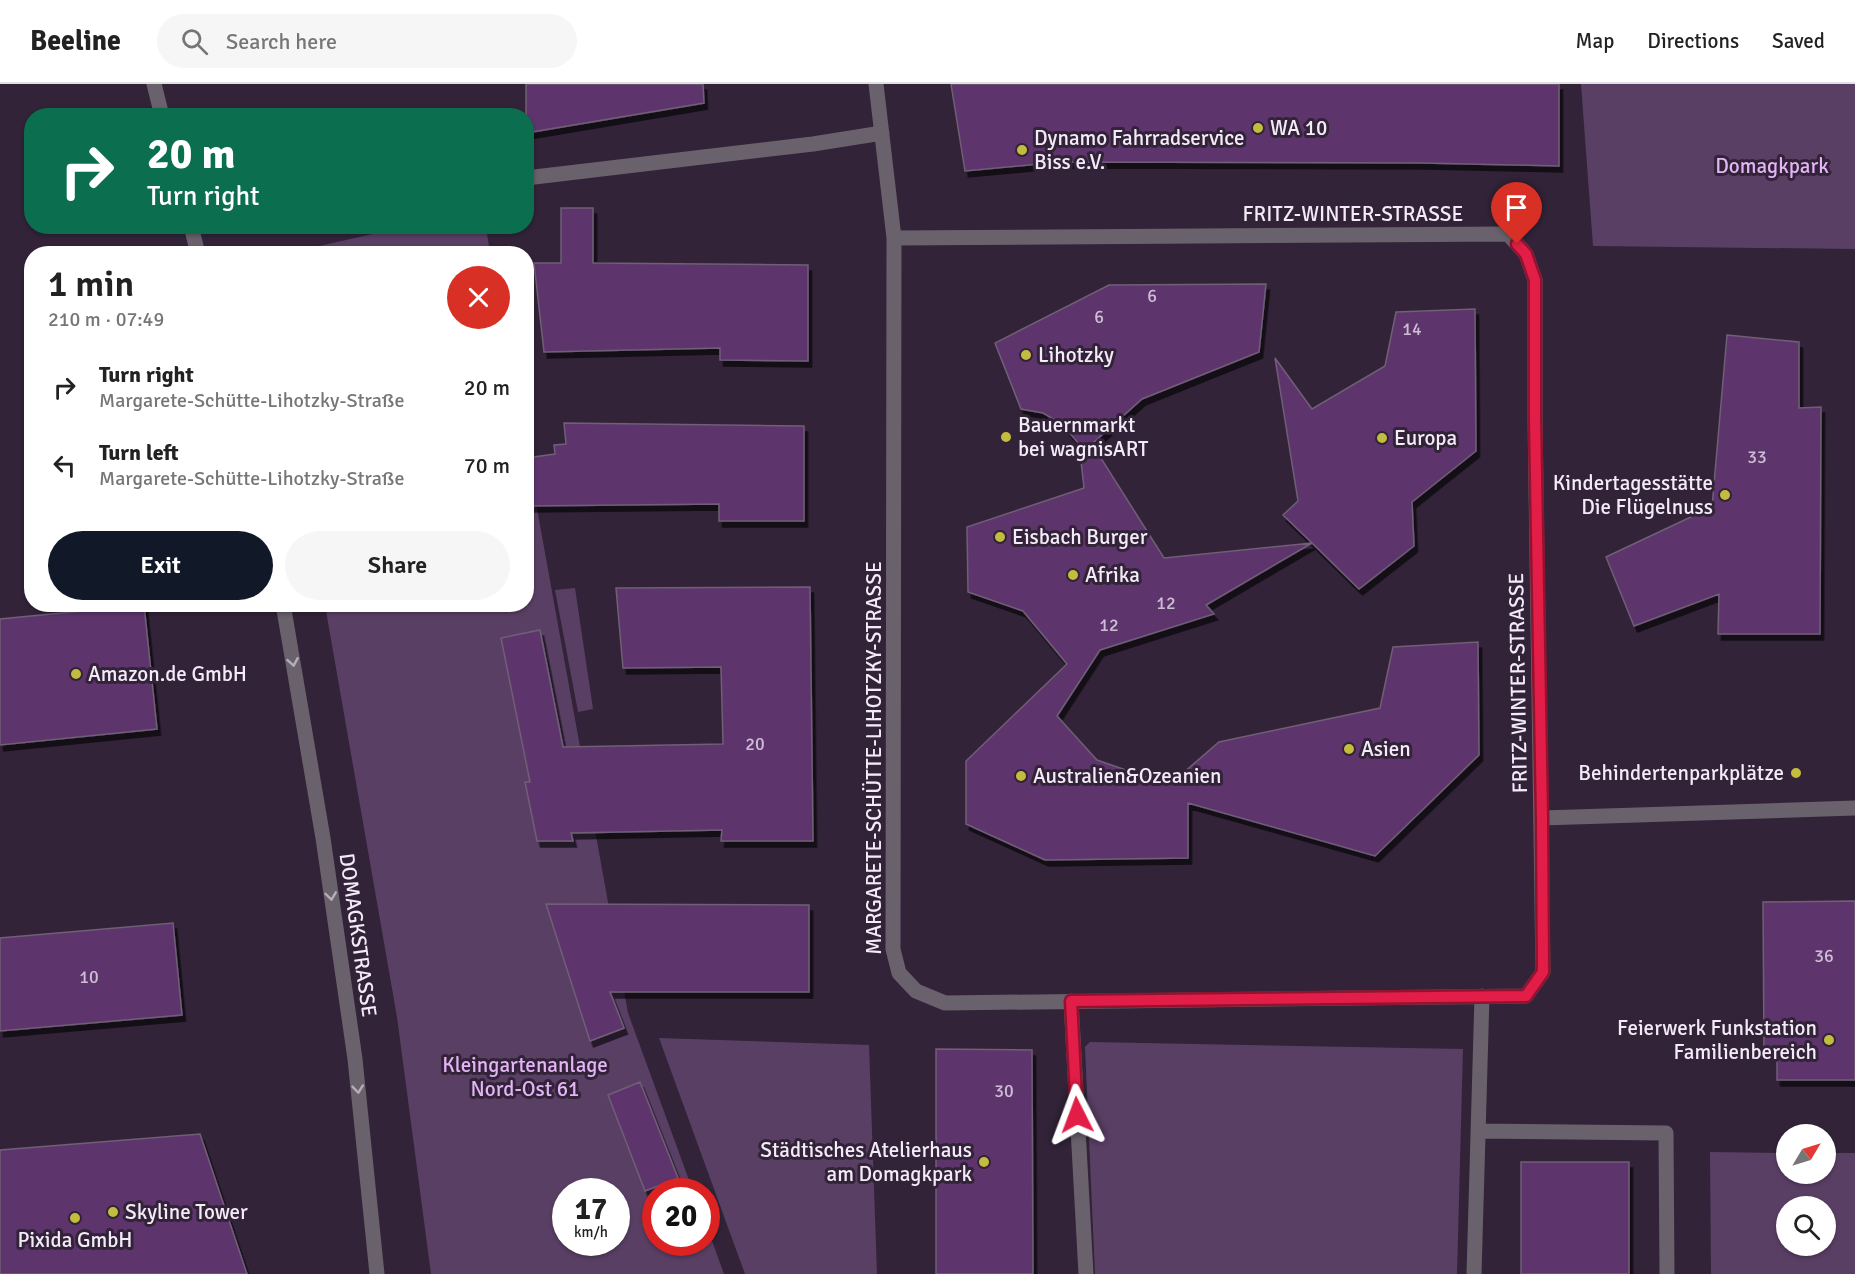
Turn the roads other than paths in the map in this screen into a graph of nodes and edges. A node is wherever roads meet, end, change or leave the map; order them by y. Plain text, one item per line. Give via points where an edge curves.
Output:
1 (154, 84) edge
2 (876, 84) edge
3 (160, 108) edge
4 (882, 133) junction
5 (534, 177) edge
6 (894, 238) junction
7 (284, 612) edge
8 (1855, 808) edge
9 (1542, 818) junction
10 (1482, 996) junction
11 (1071, 1001) junction
12 (1478, 1131) junction
13 (377, 1274) edge
14 (1086, 1274) edge
15 (1474, 1274) edge
16 (1667, 1274) edge

1 - 3 street
2 - 4 street, MARGARETE-SCHÜTTE-LIHOTZKY-STRASSE
4 - 5 street
4 - 6 street, MARGARETE-SCHÜTTE-LIHOTZKY-STRASSE
6 - 9 street, FRITZ-WINTER-STRASSE via 1508,234 1526,254 1535,280
6 - 11 street, MARGARETE-SCHÜTTE-LIHOTZKY-STRASSE via 894,957 899,973 916,991 945,1003
7 -> 13 street, DOMAGKSTRASSE via 355,1059
8 - 9 street
9 - 10 street, MARGARETE-SCHÜTTE-LIHOTZKY-STRASSE via 1543,972 1526,996
10 - 11 street, MARGARETE-SCHÜTTE-LIHOTZKY-STRASSE
10 - 12 street
11 - 14 street
12 - 15 street
12 - 16 street via 1666,1133

